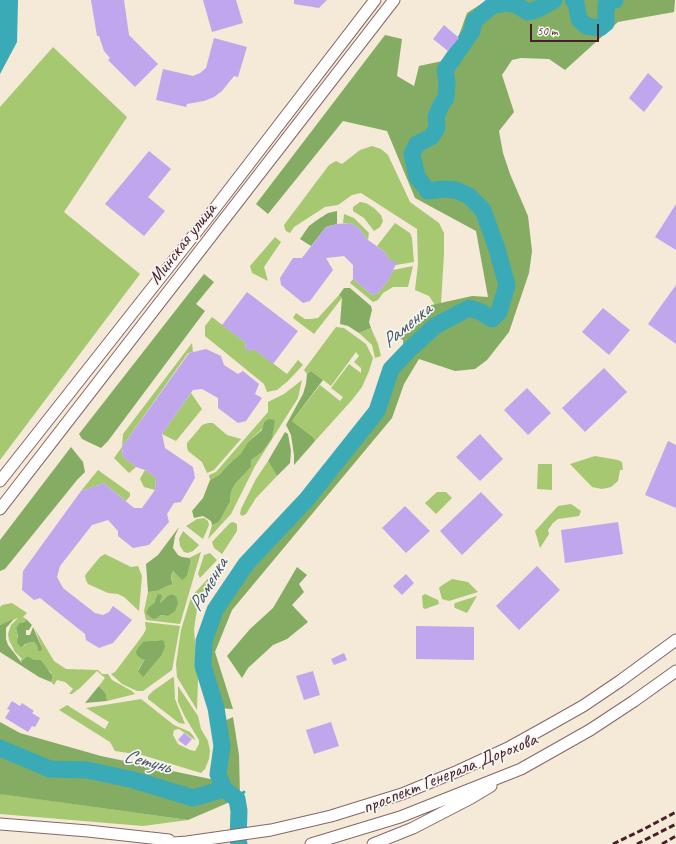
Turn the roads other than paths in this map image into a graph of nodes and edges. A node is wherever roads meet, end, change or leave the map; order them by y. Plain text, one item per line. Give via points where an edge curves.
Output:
1 (375, 0) edge
2 (394, 0) edge
3 (0, 482) edge
4 (0, 509) edge
5 (676, 640) edge
6 (676, 671) edge
7 (521, 769) junction
8 (0, 824) edge
9 (187, 842) junction
10 (159, 844) edge
11 (311, 844) edge
12 (373, 844) edge

1 - 3 main road, Минская улица
2 - 4 main road, Минская улица
5 - 9 main road, проспект Генерала Дорохова via 583,706 508,748 458,771 402,794 331,816 271,830
6 - 7 main road, проспект Генерала Дорохова via 590,730
7 - 11 main road, проспект Генерала Дорохова via 400,817
7 - 12 main road via 413,828
8 - 9 main road
9 - 10 main road, проспект Генерала Дорохова

